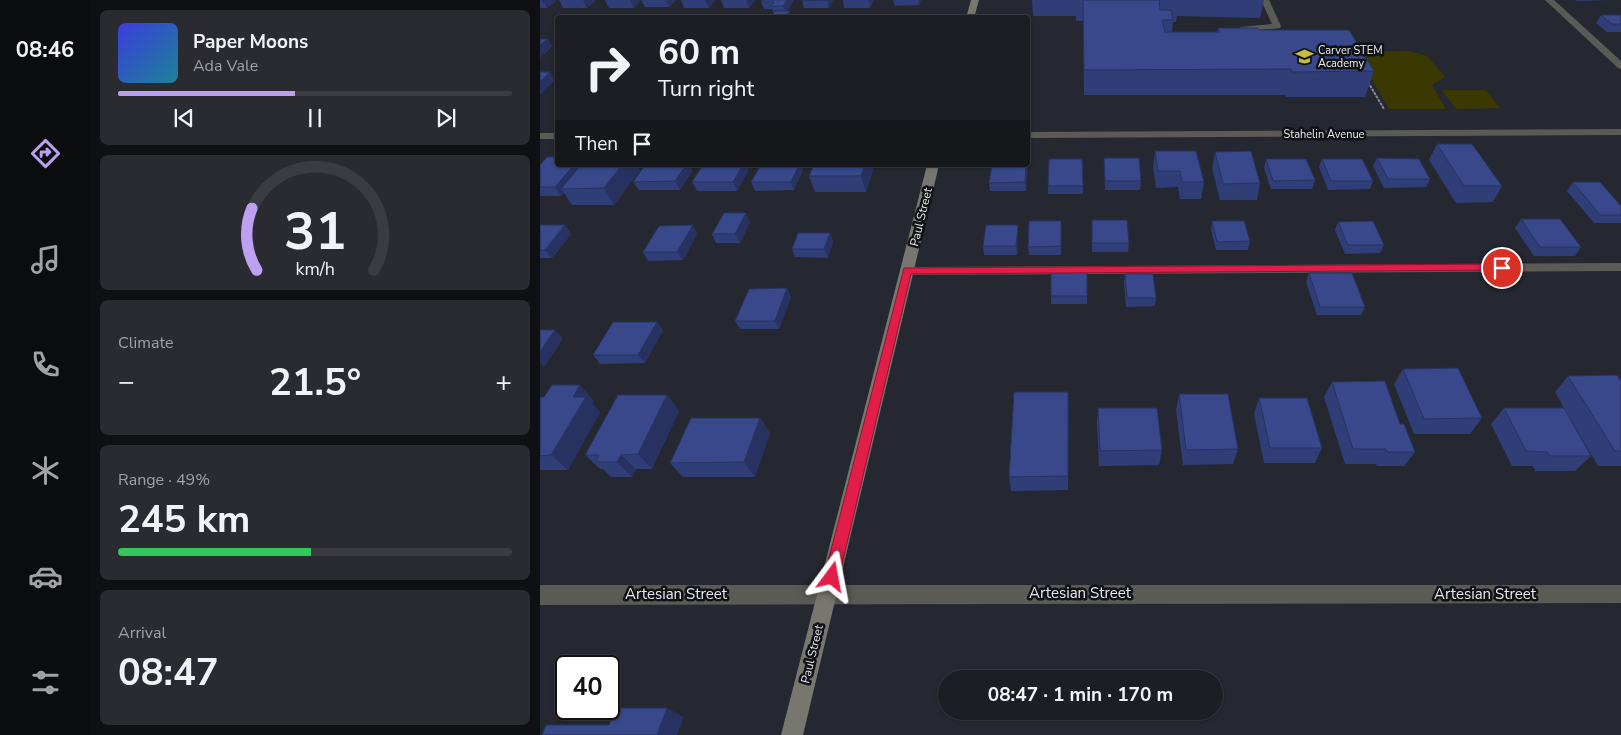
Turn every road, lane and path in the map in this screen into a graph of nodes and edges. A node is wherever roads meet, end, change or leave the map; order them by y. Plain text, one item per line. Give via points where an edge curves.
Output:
1 (975, 0) edge
2 (1265, 0) edge
3 (1549, 0) edge
4 (971, 15) edge
5 (1241, 30) edge
6 (1621, 66) edge
7 (1364, 74) edge
8 (1621, 132) edge
9 (1398, 133) junction
10 (1030, 135) edge
11 (540, 136) edge
12 (555, 136) edge
13 (933, 167) edge
14 (1621, 267) edge
15 (907, 271) junction
16 (828, 594) junction
17 (1621, 594) edge
18 (540, 595) edge
19 (792, 735) edge

1 - 4 street
2 - 5 street via 1277,26
3 - 6 street
7 - 9 path
8 - 9 street, Stahelin Avenue
9 - 10 street, Stahelin Avenue
11 - 12 street
13 - 15 street, Paul Street
14 - 15 street
15 - 16 street, Paul Street
16 - 17 street, Artesian Street
16 - 18 street, Artesian Street
16 - 19 street, Paul Street

